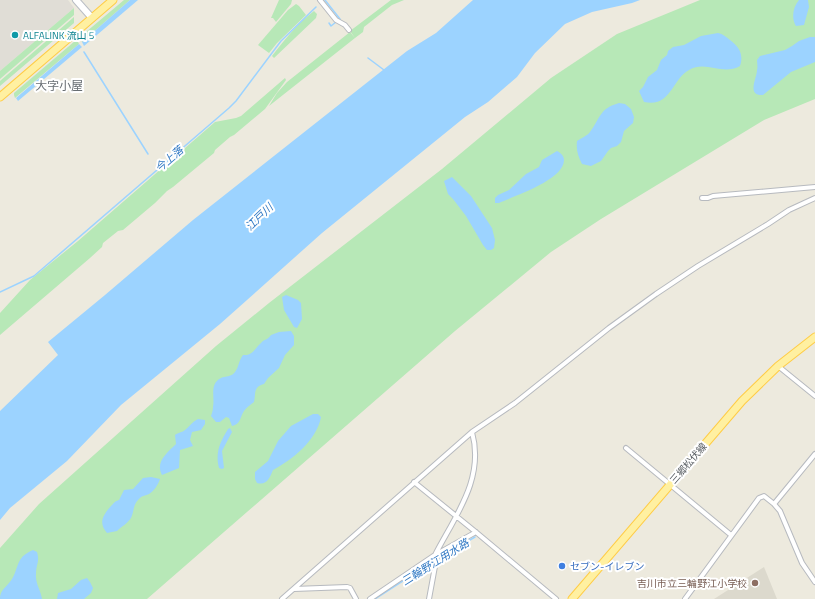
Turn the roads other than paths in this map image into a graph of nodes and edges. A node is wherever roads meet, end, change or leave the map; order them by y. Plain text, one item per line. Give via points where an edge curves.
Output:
1 (76, 0) edge
2 (113, 0) edge
3 (320, 0) edge
4 (92, 18) junction
5 (349, 30) dead end
6 (0, 97) edge
7 (815, 187) edge
8 (702, 198) dead end
9 (815, 198) edge
10 (815, 337) edge
11 (778, 366) junction
12 (815, 396) edge
13 (472, 432) junction
14 (626, 448) dead end
15 (815, 454) edge
16 (414, 482) junction
17 (669, 484) junction
18 (774, 504) junction
19 (457, 517) junction
20 (476, 532) junction
21 (731, 535) junction
22 (435, 555) junction
23 (815, 582) edge
24 (294, 590) junction
25 (282, 599) edge
26 (356, 599) edge
27 (370, 599) edge
28 (429, 599) edge
29 (556, 599) edge
30 (572, 599) edge
31 (686, 599) edge

1 - 4 street
2 - 4 main road
3 - 5 street via 337,21
4 - 6 main road
7 - 8 street
9 - 13 street via 789,210 656,294 603,332 515,403
10 - 11 main road, 三郷松伏線
11 - 12 street
11 - 17 main road, 三郷松伏線 via 742,401
13 - 16 street
13 - 19 street via 475,449 472,485
14 - 17 street
15 - 18 street
16 - 19 street
16 - 24 street
17 - 21 street
17 - 30 main road, 三郷松伏線
18 - 21 street via 764,496 759,498
18 - 23 street via 780,511 802,563
19 - 20 street
19 - 22 street
20 - 22 street
20 - 29 street
21 - 31 street
22 - 27 street
22 - 28 street
24 - 25 street
24 - 26 street via 347,587

